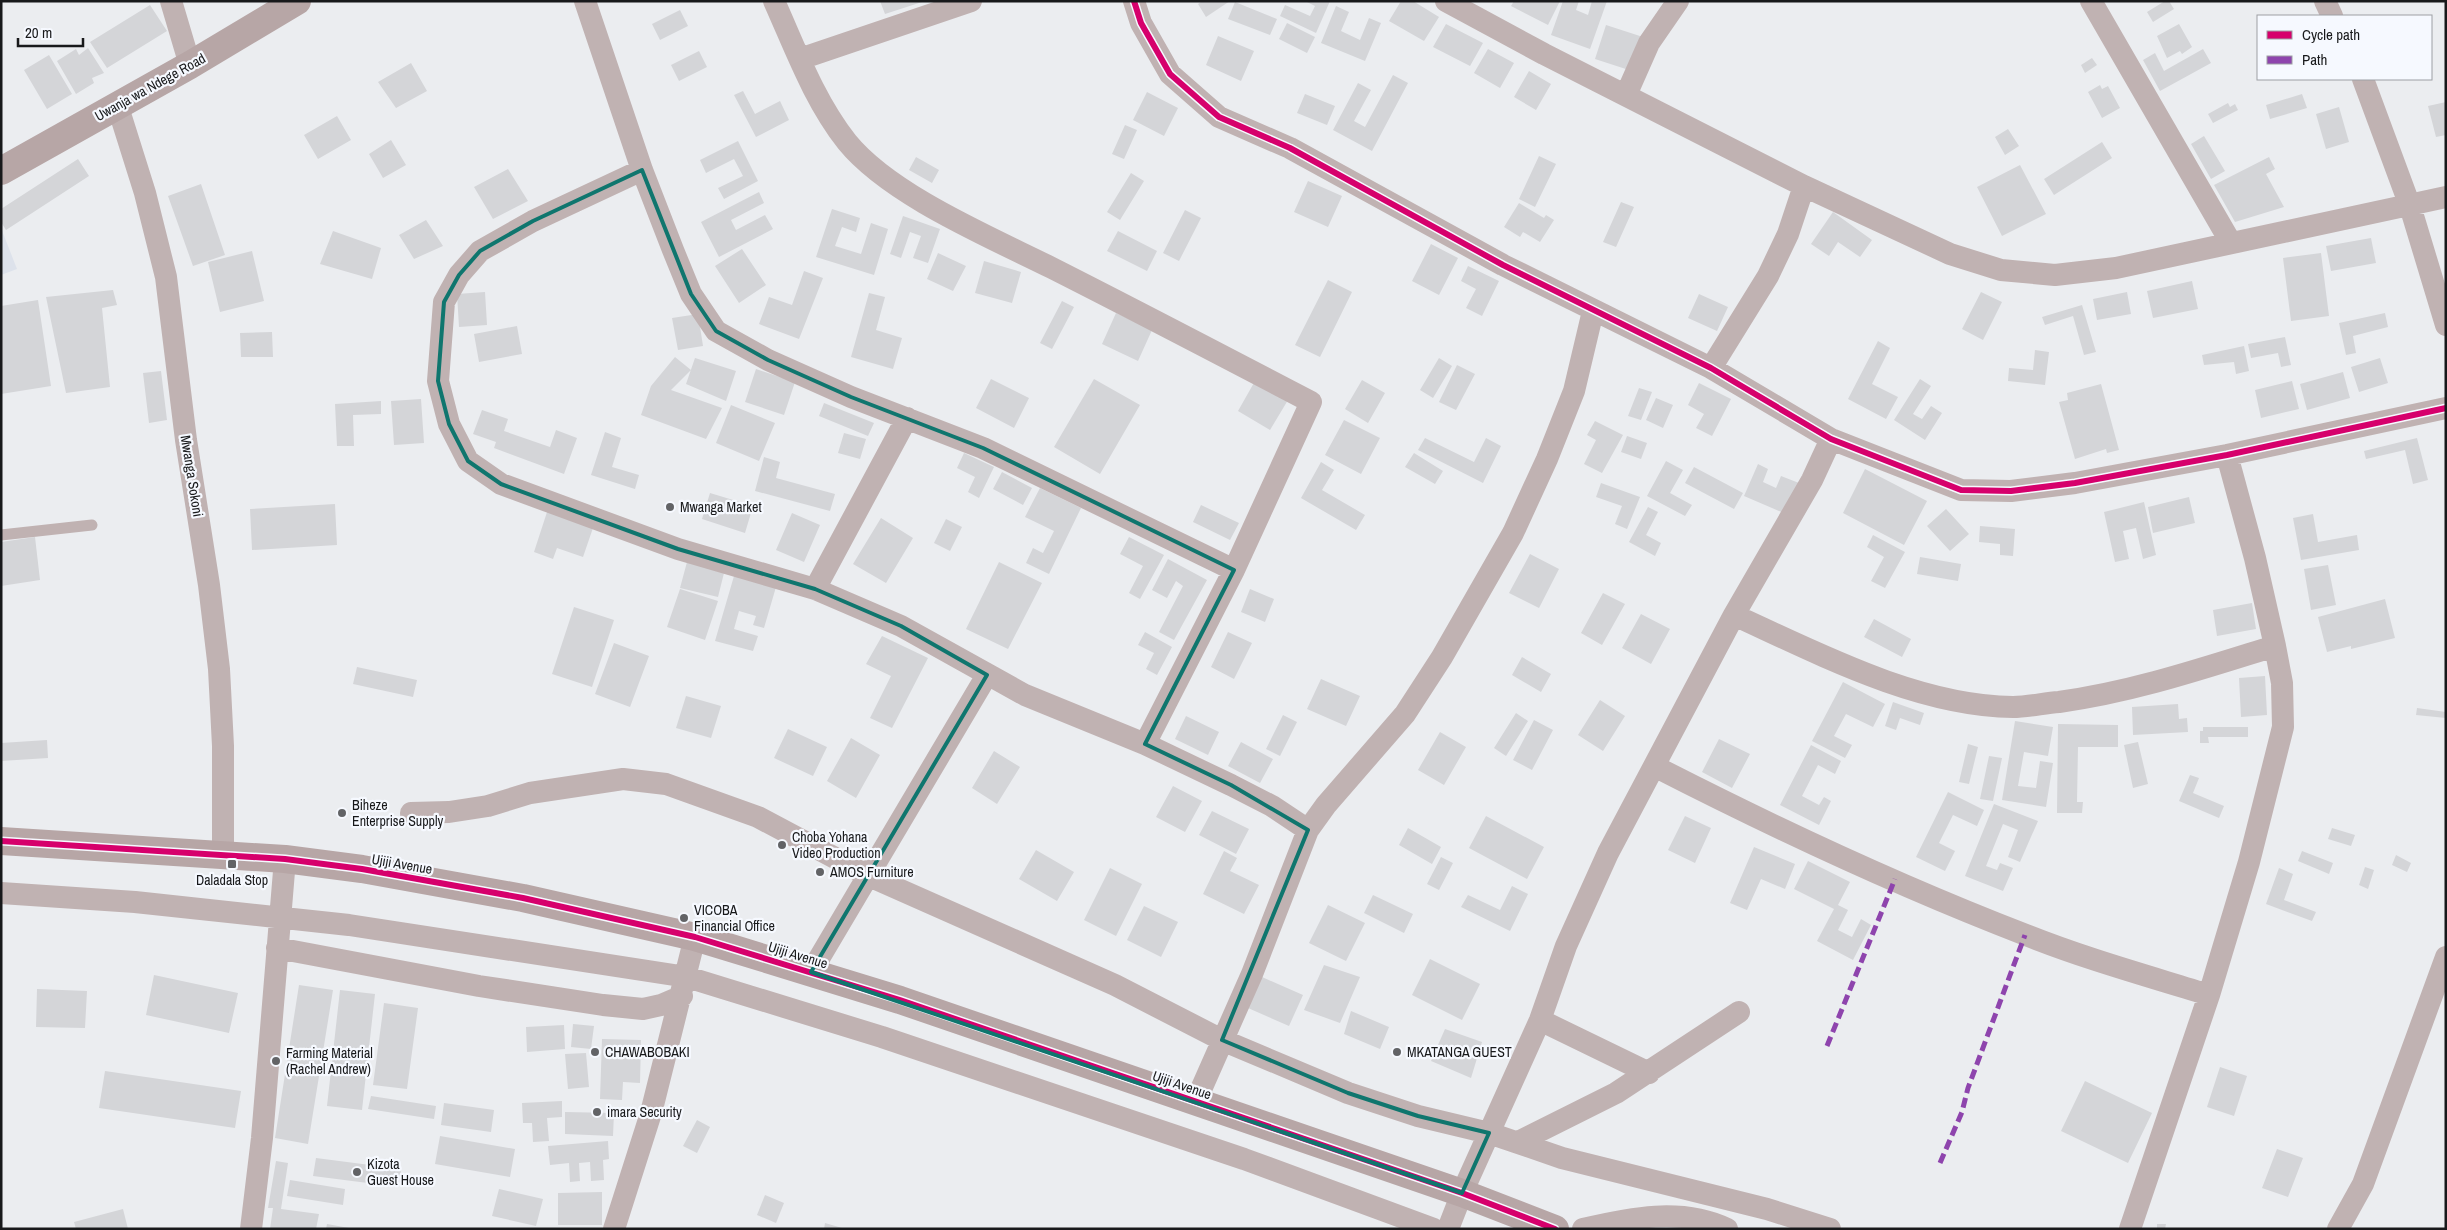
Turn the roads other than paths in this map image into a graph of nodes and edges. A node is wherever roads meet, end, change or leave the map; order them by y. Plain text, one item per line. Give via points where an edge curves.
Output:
1 (171, 1) edge
2 (297, 1) edge
3 (585, 1) edge
4 (774, 1) edge
5 (971, 1) edge
6 (1134, 1) edge
7 (1678, 1) edge
8 (2091, 1) edge
9 (2325, 1) edge
10 (1453, 3) edge
11 (2332, 15) edge
12 (800, 60) junction
13 (190, 65) junction
14 (2364, 80) edge
15 (1626, 95) junction
16 (117, 104) junction
17 (642, 170) junction
18 (1, 171) edge
19 (1804, 186) junction
20 (2446, 197) edge
21 (2410, 206) junction
22 (2231, 243) junction
23 (1593, 311) junction
24 (2446, 325) edge
25 (1711, 368) junction
26 (2446, 408) edge
27 (907, 418) junction
28 (1831, 439) junction
29 (2227, 455) junction
30 (92, 525) dead end
31 (1, 535) edge
32 (1234, 570) junction
33 (815, 589) junction
34 (1734, 615) junction
35 (2276, 646) junction
36 (987, 675) junction
37 (1145, 744) junction
38 (1654, 766) junction
39 (411, 813) dead end
40 (1308, 830) junction
41 (1, 841) edge
42 (223, 854) junction
43 (285, 859) junction
44 (869, 876) junction
45 (1, 893) edge
46 (281, 917) junction
47 (695, 937) junction
48 (277, 948) junction
49 (2446, 958) edge
50 (811, 972) junction
51 (684, 986) junction
52 (2209, 995) junction
53 (1739, 1012) dead end
54 (1540, 1020) junction
55 (1222, 1040) junction
56 (1649, 1073) junction
57 (1195, 1103) junction
58 (1489, 1133) junction
59 (1518, 1142) junction
60 (1462, 1193) junction
61 (251, 1229) edge
62 (614, 1229) edge
63 (1434, 1229) edge
64 (1448, 1229) edge
65 (1555, 1229) edge
66 (1583, 1229) edge
67 (1727, 1229) edge
68 (1830, 1229) edge
69 (2130, 1229) edge
70 (2338, 1229) edge

1 - 13 street
2 - 13 street, Uwanja wa Ndege Road
3 - 17 street
4 - 12 street
5 - 12 street
6 - 23 street via 1141,23 1170,74 1219,118 1290,148
7 - 15 street via 1649,43
8 - 22 street
9 - 11 street
10 - 15 street
12 - 32 street via 820,104 848,143 874,169 906,192 1311,402
13 - 16 street, Uwanja wa Ndege Road
14 - 21 street
15 - 19 street
16 - 18 street, Uwanja wa Ndege Road
16 - 42 street, Mwanga Sokoni via 145,193 166,277 219,669
17 - 27 street via 691,294 716,331 768,360
17 - 33 street via 533,221 480,251 458,275 444,302 438,381 449,424 468,462 501,484 678,549
19 - 22 street via 1950,254 2001,270 2055,275 2116,268
19 - 25 street via 1788,234 1768,276
20 - 21 street
21 - 22 street
21 - 24 street
23 - 25 street
23 - 40 street via 1574,391 1513,533 1442,657 1405,714
25 - 28 street
26 - 29 street
27 - 32 street via 983,448
27 - 33 street
28 - 29 street via 1961,490 2011,491 2075,483
28 - 34 street via 1812,480
29 - 35 street
30 - 31 lane
32 - 37 street
33 - 36 street via 901,626
34 - 35 street via 1818,654 1896,684 1957,701 2012,707 2097,697
34 - 38 street
35 - 52 street via 2282,683 2283,727 2249,862
36 - 37 street via 1025,695
36 - 44 street
37 - 40 street via 1231,784
38 - 52 street via 1770,824 2026,935
38 - 54 street via 1587,899 1566,946
39 - 44 street via 450,812 488,806 530,793 623,779 666,784 758,817
40 - 55 street via 1252,974
41 - 42 street, Ujiji Avenue
42 - 43 street, Ujiji Avenue
43 - 46 street
43 - 47 street, Ujiji Avenue via 362,869 523,898
44 - 50 street
44 - 55 street via 1115,986
45 - 46 street
46 - 48 street
46 - 51 street via 349,925
47 - 50 street, Ujiji Avenue
47 - 51 street
48 - 51 street via 479,986 643,1009 661,1005
48 - 61 street via 262,1138
49 - 70 street via 2362,1184
50 - 57 street, Ujiji Avenue
51 - 62 street via 651,1113
51 - 63 street via 882,1037 1244,1159
52 - 69 street
53 - 56 street
54 - 56 street
54 - 58 street
55 - 57 street
55 - 58 street via 1348,1093 1418,1116
56 - 59 street
57 - 60 street, Ujiji Avenue
58 - 59 street
58 - 60 street
59 - 68 street via 1609,1172 1768,1208
60 - 64 street
60 - 65 street, Ujiji Avenue
66 - 67 street via 1642,1217 1677,1217

